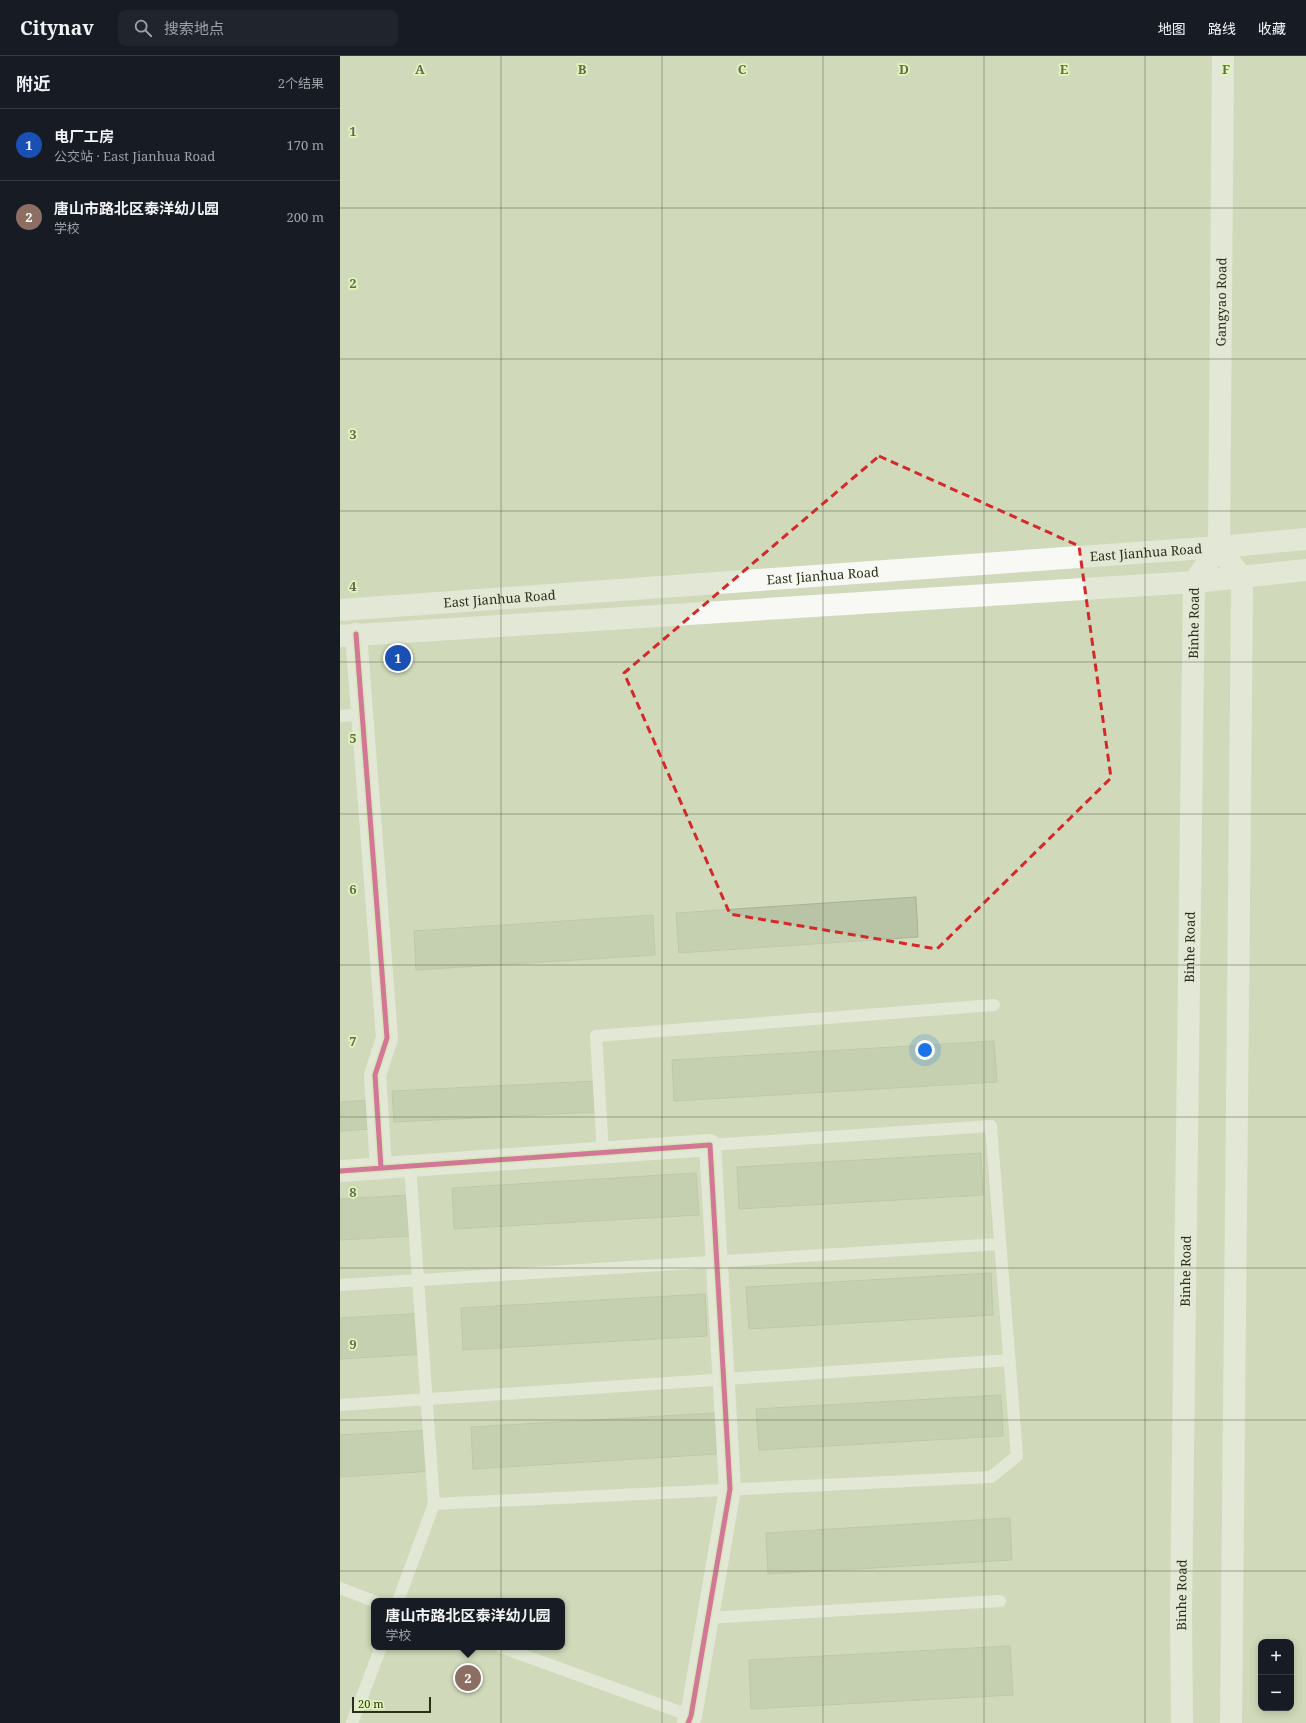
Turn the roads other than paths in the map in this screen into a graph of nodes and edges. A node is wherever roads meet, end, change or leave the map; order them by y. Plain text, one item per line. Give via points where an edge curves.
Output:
1 (1223, 56) edge
2 (1306, 539) edge
3 (1219, 547) junction
4 (1306, 570) edge
5 (1241, 576) junction
6 (1194, 582) junction
7 (340, 610) edge
8 (348, 635) edge
9 (362, 714) junction
10 (340, 716) edge
11 (994, 1005) dead end
12 (710, 1145) junction
13 (603, 1153) junction
14 (410, 1166) junction
15 (381, 1168) junction
16 (340, 1171) edge
17 (1000, 1244) junction
18 (717, 1262) junction
19 (418, 1280) junction
20 (340, 1285) edge
21 (1010, 1360) junction
22 (724, 1379) junction
23 (426, 1399) junction
24 (340, 1405) edge
25 (730, 1489) junction
26 (434, 1504) junction
27 (340, 1588) edge
28 (399, 1598) edge
29 (371, 1600) edge
30 (1000, 1601) dead end
31 (708, 1618) junction
32 (380, 1650) edge
33 (509, 1650) edge
34 (690, 1719) edge
35 (352, 1723) edge
36 (1182, 1723) edge
37 (1232, 1723) edge

1 - 3 main road, Gangyao Road
2 - 3 main road, East Jianhua Road
3 - 5 main road
3 - 6 main road, Binhe Road
3 - 7 main road, East Jianhua Road
4 - 5 main road, East Jianhua Road
5 - 6 main road, East Jianhua Road
5 - 37 main road
6 - 8 main road, East Jianhua Road
6 - 36 main road, Binhe Road
8 - 9 main road
9 - 10 lane
9 - 15 main road via 387,1038 375,1075
11 - 13 lane via 596,1036
12 - 13 main road
12 - 17 lane via 991,1126
12 - 18 main road
13 - 14 main road
14 - 15 main road
14 - 19 lane
15 - 16 main road
17 - 18 lane
17 - 21 lane
18 - 19 lane
18 - 22 main road
19 - 20 lane
19 - 23 lane
21 - 22 lane
21 - 25 lane via 1018,1456 991,1477
22 - 23 lane
22 - 25 main road
23 - 24 lane
23 - 26 lane
25 - 26 lane
25 - 31 main road
26 - 28 lane
27 - 29 lane
30 - 31 lane
31 - 34 main road
32 - 35 lane
33 - 34 lane

